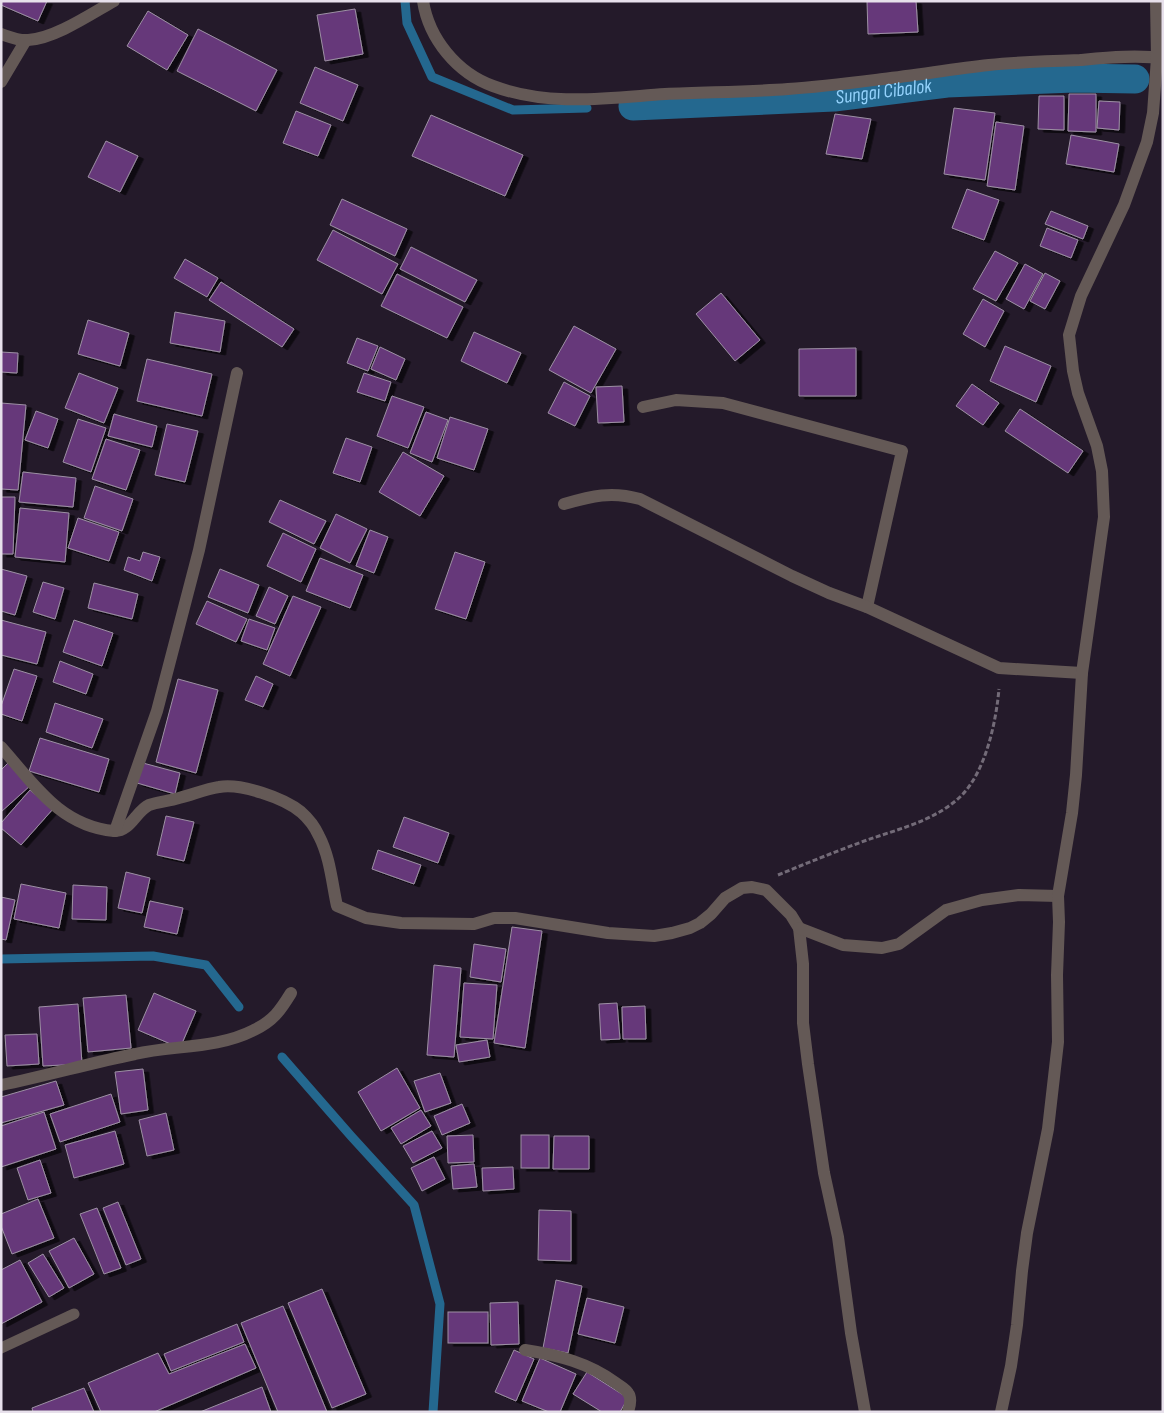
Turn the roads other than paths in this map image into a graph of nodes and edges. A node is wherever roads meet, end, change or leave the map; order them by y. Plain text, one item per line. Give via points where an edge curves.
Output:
1 (114, 1) edge
2 (423, 1) edge
3 (1157, 2) edge
4 (1, 34) edge
5 (26, 40) junction
6 (1160, 58) edge
7 (1, 82) edge
8 (237, 373) dead end
9 (643, 408) dead end
10 (564, 504) dead end
11 (867, 607) junction
12 (1082, 673) junction
13 (1, 747) edge
14 (115, 831) junction
15 (1058, 896) junction
16 (799, 928) junction
17 (291, 993) dead end
18 (1, 1085) edge
19 (74, 1314) dead end
20 (1, 1348) edge
21 (526, 1350) dead end
22 (628, 1412) edge
23 (865, 1412) edge
24 (1001, 1412) edge

1 - 5 street via 52,34
2 - 6 street via 437,41 476,78 509,92 562,100 796,88 1015,62
3 - 6 street
4 - 5 street
5 - 7 street
6 - 12 street via 1151,127 1141,161 1081,296 1069,335 1078,394 1097,446 1102,471 1104,517
8 - 14 street via 199,550 157,711
9 - 11 street via 676,400 724,402 902,451
10 - 11 street via 608,494 640,499 792,576
11 - 12 street via 999,668
12 - 15 street via 1072,814
13 - 14 street via 57,808 90,825
14 - 16 street via 122,830 148,806 220,786 249,790 289,804 309,820 326,853 337,906 366,918 401,923 474,924 494,918 515,918 654,936 672,934 695,925 711,914 725,898 752,886 766,890
15 - 16 street via 1019,895 982,900 946,910 899,944 882,948 843,945
15 - 24 street via 1058,1042 1048,1129 1028,1233 1011,1366
16 - 23 street via 808,1064
17 - 18 street via 279,1013 267,1023 228,1040 137,1053
19 - 20 lane
21 - 22 street via 555,1355 594,1369 628,1393

